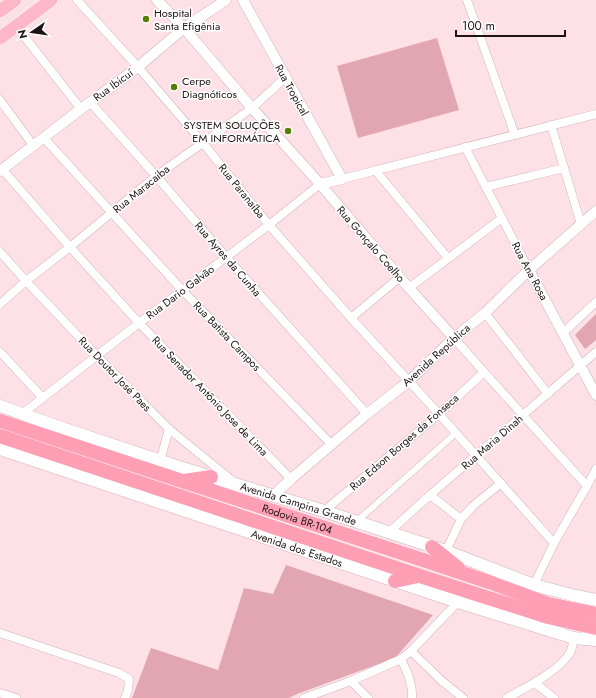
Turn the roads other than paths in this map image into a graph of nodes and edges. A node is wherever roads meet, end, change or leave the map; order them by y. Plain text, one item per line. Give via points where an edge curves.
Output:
1 (15, 0) edge
2 (51, 0) edge
3 (77, 0) edge
4 (157, 0) edge
5 (226, 0) edge
6 (243, 0) edge
7 (467, 0) edge
8 (0, 11) edge
9 (16, 26) junction
10 (184, 28) junction
11 (0, 38) edge
12 (138, 67) junction
13 (285, 78) junction
14 (0, 100) edge
15 (90, 102) junction
16 (252, 108) junction
17 (81, 109) junction
18 (596, 114) edge
19 (552, 125) junction
20 (515, 135) junction
21 (44, 138) junction
22 (203, 143) junction
23 (34, 145) junction
24 (465, 147) junction
25 (564, 168) junction
26 (1, 170) edge
27 (375, 170) junction
28 (156, 176) junction
29 (342, 179) junction
30 (320, 184) junction
31 (486, 187) junction
32 (596, 211) edge
33 (112, 212) junction
34 (502, 218) junction
35 (581, 224) junction
36 (269, 226) junction
37 (70, 247) junction
38 (0, 252) edge
39 (226, 258) junction
40 (448, 258) junction
41 (529, 270) junction
42 (400, 277) junction
43 (26, 281) junction
44 (409, 288) junction
45 (182, 290) junction
46 (596, 302) edge
47 (0, 304) edge
48 (485, 313) junction
49 (351, 318) junction
50 (139, 323) junction
51 (563, 333) junction
52 (454, 338) junction
53 (0, 352) edge
54 (596, 352) edge
55 (97, 356) junction
56 (580, 365) junction
57 (484, 372) junction
58 (409, 381) junction
59 (548, 394) junction
60 (596, 395) edge
61 (43, 398) junction
62 (0, 406) edge
63 (22, 414) junction
64 (367, 414) junction
65 (439, 414) junction
66 (523, 415) junction
67 (0, 421) edge
68 (169, 429) junction
69 (456, 433) junction
70 (0, 436) edge
71 (332, 444) junction
72 (0, 450) edge
73 (476, 456) junction
74 (160, 460) junction
75 (596, 469) edge
76 (211, 477) junction
77 (291, 479) junction
78 (182, 481) junction
79 (501, 483) junction
80 (239, 486) junction
81 (587, 486) junction
82 (430, 495) junction
83 (273, 496) junction
84 (324, 511) junction
85 (461, 519) junction
86 (356, 522) junction
87 (388, 532) junction
88 (554, 543) junction
89 (432, 547) junction
90 (446, 551) junction
91 (466, 574) junction
92 (420, 576) junction
93 (395, 581) junction
94 (534, 585) junction
95 (596, 600) edge
96 (458, 602) junction
97 (596, 614) edge
98 (596, 628) edge
99 (0, 633) edge
100 (574, 638) junction
101 (596, 640) edge
102 (411, 651) junction
103 (401, 659) junction
104 (351, 681) junction
105 (535, 683) junction
106 (0, 693) edge
107 (16, 698) edge
108 (125, 698) edge
109 (304, 698) edge
110 (368, 698) edge
111 (412, 698) edge
112 (463, 698) edge
113 (507, 698) edge
114 (554, 698) edge

1 - 8 main road
2 - 9 main road
3 - 12 street, Rua Paranaíba
4 - 10 street, Rua Gonçalo Coelho
5 - 10 street, Rua Ibicuí
6 - 13 street, Rua Tropical
7 - 20 street
9 - 11 main road
9 - 17 street
10 - 12 street, Rua Ibicuí
10 - 16 street, Rua Gonçalo Coelho
12 - 15 street, Rua Ibicuí
12 - 22 street, Rua Paranaíba
13 - 16 street, Rua Maracaiba
13 - 29 street, Rua Tropical
14 - 23 street
15 - 17 street, Rua Ibicuí
15 - 28 street, Rua Ayres da Cunha
16 - 22 street, Rua Maracaiba
16 - 30 street, Rua Gonçalo Coelho
17 - 21 street, Rua Ibicuí
18 - 19 street
19 - 20 street
19 - 25 street
20 - 24 street
21 - 23 street, Rua Ibicuí
21 - 33 street, Rua Batista Campos
22 - 28 street, Rua Maracaiba
22 - 36 street, Rua Paranaíba
23 - 26 street, Rua Ibicuí
24 - 27 street
24 - 31 street, Rua Ana Rosa
25 - 31 street
25 - 35 street
26 - 37 street, Rua Senador Antônio Jose de Lima
27 - 29 street
27 - 40 street
28 - 33 street, Rua Maracaiba
28 - 39 street, Rua Ayres da Cunha
29 - 30 street, Rua Dario Galvão
30 - 36 street, Rua Dario Galvão
30 - 42 street, Rua Gonçalo Coelho
31 - 34 street, Rua Ana Rosa
32 - 35 street, Avenida República
33 - 37 street, Rua Maracaiba
33 - 45 street, Rua Batista Campos
34 - 40 street
34 - 41 street, Rua Ana Rosa
35 - 41 street, Avenida República
36 - 39 street, Rua Dario Galvão
36 - 49 street, Rua Paranaíba
37 - 43 street, Rua Maracaiba
37 - 50 street, Rua Senador Antônio Jose de Lima
38 - 43 street, Rua Doutor José Paes
39 - 45 street, Rua Dario Galvão
39 - 64 street, Rua Ayres da Cunha
40 - 44 street
41 - 48 street, Avenida República
41 - 51 street, Rua Ana Rosa
42 - 44 street, Rua Gonçalo Coelho
42 - 49 street
43 - 47 street, Rua Maracaiba
43 - 55 street, Rua Doutor José Paes
44 - 52 street, Rua Gonçalo Coelho
45 - 50 street, Rua Dario Galvão
45 - 71 street, Rua Batista Campos
46 - 51 street
48 - 52 street, Avenida República
48 - 59 street
49 - 58 street, Rua Paranaíba
50 - 55 street, Rua Dario Galvão
50 - 77 street, Rua Senador Antônio Jose de Lima
51 - 56 street, Rua Ana Rosa
52 - 57 street, Rua Gonçalo Coelho
52 - 58 street, Avenida República
53 - 61 street
54 - 56 street, Rua Maria Dinah
55 - 61 street, Rua Dario Galvão
55 - 68 street, Rua Doutor José Paes
56 - 59 street, Rua Maria Dinah
56 - 60 street, Rua Ana Rosa
57 - 65 street, Rua Edson Borges da Fonseca
57 - 66 street, Rua Gonçalo Coelho
58 - 64 street, Avenida República
58 - 65 street, Rua Paranaíba
59 - 66 street, Rua Maria Dinah
61 - 63 street, Rua Dario Galvão
62 - 63 main road, Avenida Campina Grande
63 - 74 main road, Avenida Campina Grande
64 - 71 street, Avenida República
65 - 69 street, Rua Paranaíba
65 - 84 street, Rua Edson Borges da Fonseca
66 - 73 street, Rua Maria Dinah
66 - 81 street, Rua Gonçalo Coelho
67 - 78 highway, Rodovia BR-104
68 - 74 street
68 - 80 street, Rua Doutor José Paes
69 - 73 street, Rua Paranaíba
69 - 86 street
70 - 92 highway, Rodovia BR-104
71 - 77 street, Avenida República
72 - 93 main road, Avenida dos Estados
73 - 79 street, Rua Paranaíba
73 - 82 street, Rua Maria Dinah
74 - 76 main road, Avenida Campina Grande
75 - 81 street
76 - 78 highway
76 - 80 main road, Avenida Campina Grande
77 - 83 street, Avenida República
78 - 91 highway, Rodovia BR-104
79 - 85 street
79 - 88 street, Rua Paranaíba
80 - 83 main road, Avenida Campina Grande
81 - 88 street
82 - 85 street
82 - 87 street, Rua Maria Dinah
83 - 84 main road, Avenida Campina Grande
84 - 86 main road, Avenida Campina Grande
85 - 90 street
86 - 87 main road, Avenida Campina Grande
87 - 89 main road, Avenida Campina Grande
88 - 94 street
89 - 90 main road, Avenida Campina Grande
89 - 91 highway
90 - 94 main road, Avenida Campina Grande
91 - 97 highway, Rodovia BR-104 via 549,604
92 - 93 highway
92 - 98 highway, Rodovia BR-104 via 548,617
93 - 96 main road, Avenida dos Estados
94 - 95 main road, Avenida Campina Grande
96 - 100 main road, Avenida dos Estados
96 - 102 street
99 - 108 street via 119,673 129,680
100 - 101 main road, Avenida dos Estados
100 - 105 street via 565,660
102 - 103 street
102 - 112 street
103 - 104 street
103 - 111 street via 411,681
104 - 109 street
104 - 110 street
105 - 113 street
105 - 114 street
106 - 107 street

